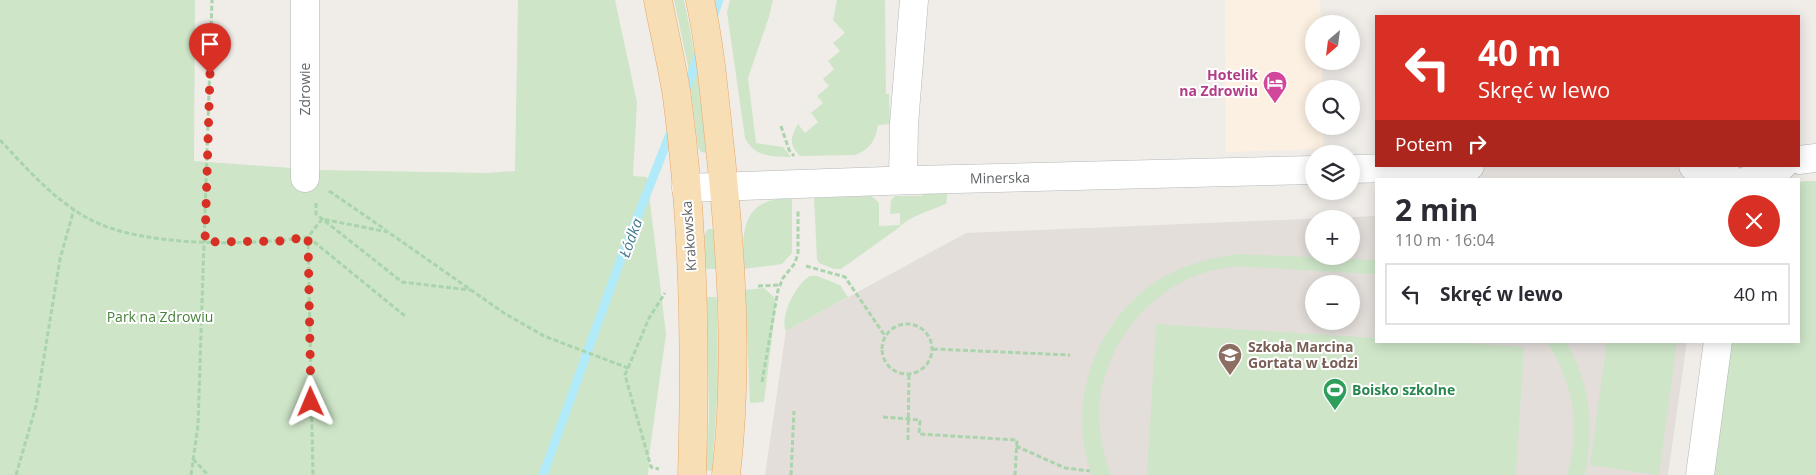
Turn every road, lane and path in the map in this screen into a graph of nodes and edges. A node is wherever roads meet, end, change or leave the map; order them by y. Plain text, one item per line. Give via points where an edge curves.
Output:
1 (212, 0) edge
2 (306, 0) edge
3 (658, 0) edge
4 (700, 0) edge
5 (914, 0) edge
6 (781, 126) dead end
7 (0, 140) edge
8 (796, 158) dead end
9 (1816, 158) edge
10 (1800, 160) edge
11 (1430, 167) edge
12 (1697, 167) edge
13 (1780, 167) edge
14 (1360, 169) edge
15 (1305, 170) edge
16 (1728, 178) edge
17 (1754, 178) edge
18 (903, 180) junction
19 (797, 184) junction
20 (724, 187) junction
21 (316, 188) junction
22 (686, 188) junction
23 (74, 209) junction
24 (322, 219) junction
25 (388, 232) junction
26 (308, 237) junction
27 (205, 242) junction
28 (806, 266) dead end
29 (780, 285) junction
30 (754, 286) dead end
31 (471, 290) junction
32 (667, 291) dead end
33 (405, 316) dead end
34 (886, 336) junction
35 (1718, 343) edge
36 (933, 349) junction
37 (1070, 355) dead end
38 (628, 368) junction
39 (909, 374) junction
40 (760, 391) dead end
41 (794, 411) dead end
42 (882, 417) dead end
43 (908, 419) junction
44 (908, 440) dead end
45 (1016, 446) junction
46 (193, 459) junction
47 (659, 468) dead end
48 (1090, 471) dead end
49 (16, 475) edge
50 (191, 475) edge
51 (208, 475) edge
52 (313, 475) edge
53 (692, 475) edge
54 (726, 475) edge
55 (791, 475) edge
56 (1015, 475) edge
57 (1700, 475) edge

1 - 27 path
2 - 21 street, Zdrowie
3 - 22 main road, Krakowska via 673,72
4 - 20 main road via 707,33
5 - 18 street
6 - 8 path via 789,150
7 - 23 path
9 - 10 street
11 - 14 street
12 - 16 street
13 - 17 street
15 - 18 street, Minerska
18 - 19 street, Minerska
19 - 20 street, Minerska
19 - 29 path via 798,253
20 - 22 street, Minerska
20 - 54 main road via 731,280 732,371
21 - 24 path via 316,214
21 - 25 path
22 - 53 main road, Krakowska via 694,297
23 - 27 path via 105,226 132,234
23 - 49 path via 60,259 36,406
24 - 25 path
24 - 26 path
24 - 31 path via 402,282
25 - 31 path
26 - 27 path via 280,241
26 - 33 path
26 - 52 path
27 - 46 path via 198,425
28 - 34 path via 845,277
29 - 30 path
29 - 40 path
31 - 38 path via 544,336
32 - 38 path via 648,318
34 - 36 path via 896,326 911,323 924,330
34 - 39 path via 882,351 888,365
35 - 57 street
36 - 37 path
36 - 39 path via 923,369
38 - 47 path via 626,374 651,467
39 - 43 path
41 - 55 path
42 - 43 path
43 - 44 path
43 - 45 path via 920,420 919,434 1017,440
45 - 48 path via 1065,468
45 - 56 path
46 - 50 path
46 - 51 path

